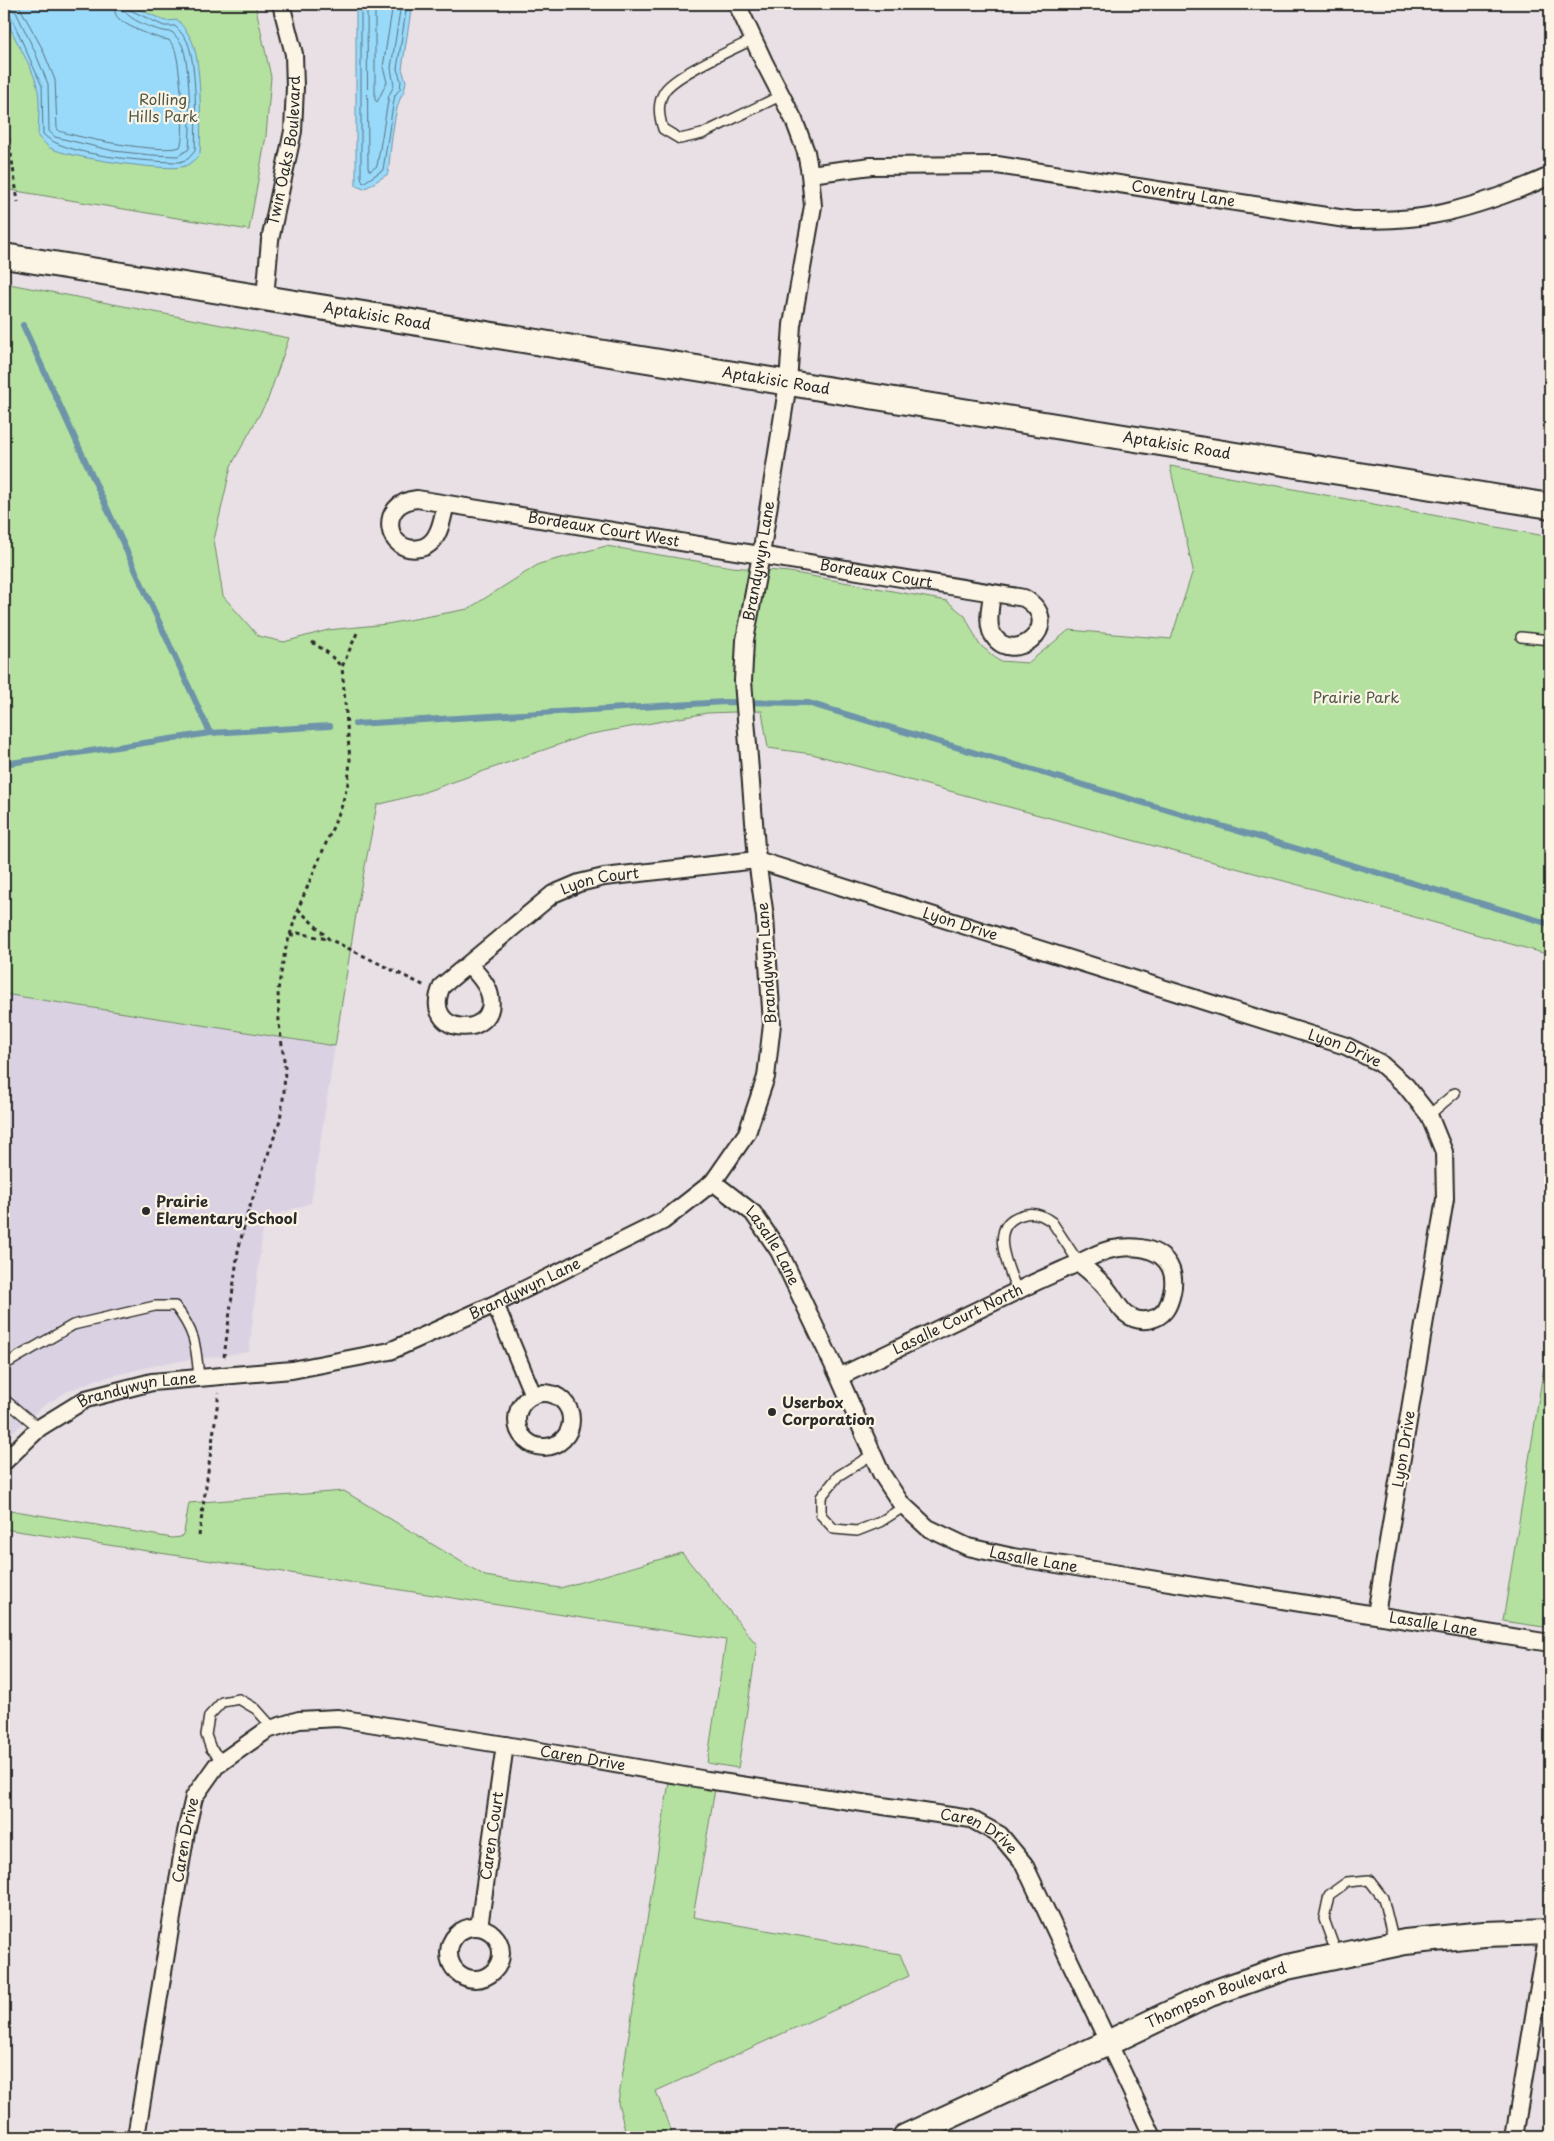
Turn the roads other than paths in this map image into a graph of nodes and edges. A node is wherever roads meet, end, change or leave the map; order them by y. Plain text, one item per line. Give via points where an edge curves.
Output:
1 (281, 4) edge
2 (737, 4) edge
3 (754, 39) junction
4 (782, 95) junction
5 (810, 174) junction
6 (1550, 176) edge
7 (4, 256) edge
8 (264, 298) junction
9 (788, 383) junction
10 (446, 504) dead end
11 (1550, 506) edge
12 (761, 555) junction
13 (992, 593) dead end
14 (1521, 636) dead end
15 (1550, 640) edge
16 (758, 860) junction
17 (469, 964) junction
18 (1455, 1093) dead end
19 (1429, 1115) junction
20 (713, 1182) junction
21 (1079, 1263) junction
22 (1017, 1291) junction
23 (494, 1304) junction
24 (4, 1365) edge
25 (838, 1377) junction
26 (199, 1378) junction
27 (533, 1395) dead end
28 (4, 1399) edge
29 (39, 1428) junction
30 (873, 1454) junction
31 (4, 1460) edge
32 (905, 1506) junction
33 (1376, 1614) junction
34 (1550, 1643) edge
35 (273, 1728) junction
36 (505, 1744) junction
37 (222, 1761) junction
38 (479, 1927) dead end
39 (1549, 1932) edge
40 (1394, 1944) junction
41 (1337, 1956) junction
42 (1108, 2043) junction
43 (136, 2137) edge
44 (905, 2137) edge
45 (1153, 2137) edge
46 (1514, 2137) edge

1 - 8 street, Twin Oaks Boulevard via 294,54 293,131 270,240
2 - 3 street, Brandywyn Lane
3 - 4 street, Brandywyn Lane
3 - 4 lane via 684,76 664,91 658,112 663,129 680,139 702,134
4 - 5 street, Brandywyn Lane via 806,152
5 - 6 street, Coventry Lane via 871,166 997,165 1352,220 1432,215 1507,195
5 - 9 street, Brandywyn Lane via 813,206 792,325
7 - 8 main road, Aptakisic Road
8 - 9 main road, Aptakisic Road
9 - 11 main road, Aptakisic Road
9 - 12 street, Brandywyn Lane
10 - 12 street, Bordeaux Court West
12 - 13 street, Bordeaux Court
12 - 16 street, Brandywyn Lane via 745,640 743,680
14 - 15 lane
16 - 17 street, Lyon Court via 604,877 579,883 552,894
16 - 19 street, Lyon Drive via 1346,1046 1380,1063 1406,1086
16 - 20 street, Brandywyn Lane via 772,1024 766,1077 747,1133
17 - 17 street, Lyon Court via 442,986 437,1003 444,1019 467,1028 483,1020 491,1004 490,995
18 - 19 lane
19 - 33 street, Lyon Drive via 1444,1152 1445,1200
20 - 23 street, Brandywyn Lane via 663,1221
20 - 25 street, Lasalle Lane via 753,1213 779,1251
21 - 21 street, Lasalle Court North via 1130,1316 1146,1320 1167,1309 1174,1284 1173,1274 1165,1259 1157,1253 1138,1247 1120,1248
21 - 22 street, Lasalle Court North
21 - 22 lane via 1047,1218 1029,1213 1018,1216 1008,1224 1002,1241
22 - 25 street, Lasalle Court North
23 - 26 street, Brandywyn Lane via 390,1351 292,1370
23 - 27 street
24 - 26 lane via 73,1325 154,1306 175,1306 189,1323 196,1346
25 - 30 street, Lasalle Lane
26 - 29 street, Brandywyn Lane via 152,1382 86,1399
28 - 29 lane
29 - 31 street, Brandywyn Lane
30 - 32 street, Lasalle Lane via 881,1473
30 - 32 lane via 838,1476 821,1497 821,1515 834,1529 857,1531 880,1522
32 - 33 street, Lasalle Lane via 928,1528 968,1547 1013,1557
33 - 34 street, Lasalle Lane
35 - 36 street, Caren Drive via 299,1720 338,1718
35 - 37 street, Caren Drive
35 - 37 lane via 256,1708 239,1699 222,1702 209,1716 206,1734 211,1749
36 - 38 street, Caren Court
36 - 42 street, Caren Drive via 707,1780 971,1819 1000,1835 1024,1864
37 - 43 street, Caren Drive via 194,1797 190,1814
39 - 40 main road, Thompson Boulevard via 1484,1934
39 - 46 street
40 - 41 main road, Thompson Boulevard
40 - 41 lane via 1384,1898 1369,1880 1347,1882 1329,1895 1324,1919
41 - 42 main road, Thompson Boulevard via 1286,1967 1210,1994
42 - 44 main road, Thompson Boulevard
42 - 45 street, Caren Drive

